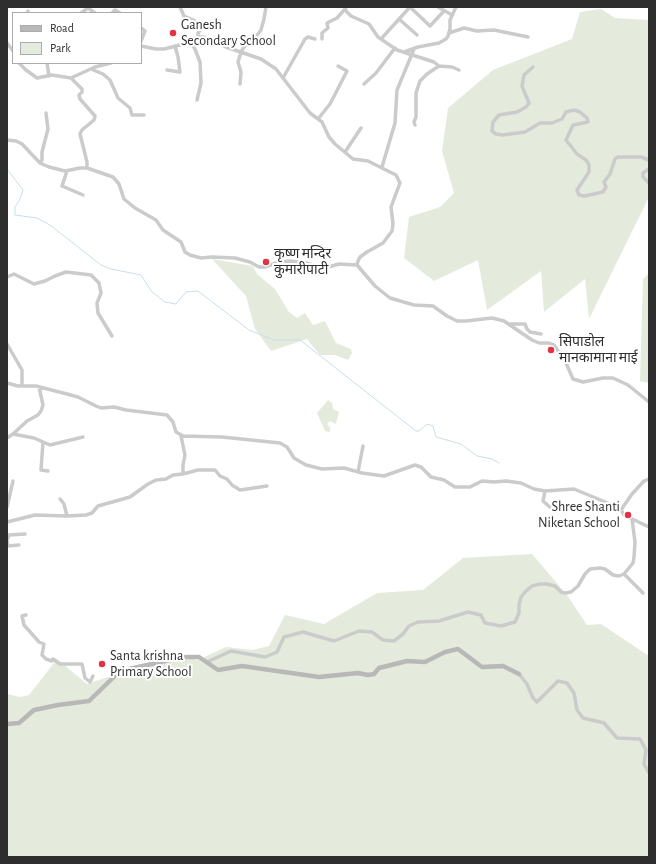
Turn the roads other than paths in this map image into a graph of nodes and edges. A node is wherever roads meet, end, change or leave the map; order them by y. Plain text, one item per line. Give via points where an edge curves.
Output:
1 (180, 7) edge
2 (266, 7) edge
3 (410, 7) edge
4 (438, 7) edge
5 (456, 7) edge
6 (345, 8) edge
7 (444, 11) junction
8 (82, 12) edge
9 (94, 12) edge
10 (452, 15) junction
11 (399, 19) junction
12 (449, 33) junction
13 (417, 35) dead end
14 (198, 37) junction
15 (528, 37) dead end
16 (315, 39) dead end
17 (322, 39) dead end
18 (381, 39) junction
19 (190, 42) junction
20 (9, 45) edge
21 (142, 46) edge
22 (175, 46) junction
23 (395, 48) junction
24 (414, 48) junction
25 (7, 51) edge
26 (241, 52) junction
27 (404, 52) junction
28 (412, 55) junction
29 (20, 64) edge
30 (47, 64) edge
31 (107, 64) edge
32 (338, 66) dead end
33 (439, 66) junction
34 (533, 67) dead end
35 (91, 68) junction
36 (167, 70) dead end
37 (459, 70) dead end
38 (49, 76) junction
39 (71, 78) junction
40 (283, 78) junction
41 (240, 84) dead end
42 (364, 84) dead end
43 (197, 100) dead end
44 (46, 113) dead end
45 (144, 115) dead end
46 (318, 119) junction
47 (415, 125) dead end
48 (361, 128) dead end
49 (7, 140) edge
50 (346, 152) junction
51 (649, 160) edge
52 (40, 163) junction
53 (382, 167) junction
54 (87, 168) junction
55 (649, 169) edge
56 (67, 171) junction
57 (649, 183) edge
58 (83, 195) dead end
59 (358, 265) junction
60 (7, 277) edge
61 (509, 324) junction
62 (541, 334) dead end
63 (112, 336) dead end
64 (7, 344) edge
65 (7, 383) edge
66 (22, 386) junction
67 (40, 387) junction
68 (649, 402) edge
69 (13, 434) junction
70 (181, 436) junction
71 (83, 437) dead end
72 (7, 438) edge
73 (43, 442) junction
74 (363, 446) dead end
75 (48, 471) dead end
76 (358, 472) junction
77 (183, 474) junction
78 (649, 479) edge
79 (13, 481) dead end
80 (267, 486) dead end
81 (545, 491) junction
82 (60, 499) dead end
83 (7, 507) edge
84 (551, 508) dead end
85 (621, 510) junction
86 (67, 516) junction
87 (632, 519) junction
88 (7, 522) edge
89 (649, 527) edge
90 (25, 534) dead end
91 (19, 545) dead end
92 (7, 546) edge
93 (624, 574) junction
94 (642, 593) dead end
95 (26, 615) dead end
96 (207, 662) junction
97 (519, 674) joint
98 (93, 676) dead end
99 (7, 724) edge
100 (649, 773) edge

1 - 14 street via 184,16 200,22 203,27
2 - 26 street via 261,30
3 - 7 street via 430,26
3 - 11 street
4 - 7 street
5 - 10 street
6 - 17 street via 337,18 327,24 328,28 322,33
6 - 18 street via 351,16 369,24
7 - 10 street
8 - 9 street via 88,8
10 - 12 street
11 - 13 street
11 - 18 street
12 - 15 street via 464,28 477,31 494,30
12 - 24 street via 446,39 439,43
14 - 19 street
14 - 26 street
16 - 40 street via 305,39
18 - 23 street
19 - 22 street
19 - 43 street via 200,62 202,83
20 - 25 street
21 - 22 street via 160,49
22 - 36 street via 180,72
23 - 27 street
23 - 42 street
24 - 27 street
24 - 28 street
26 - 40 street via 266,62
26 - 41 street via 238,62 241,72
27 - 28 street
28 - 33 street
28 - 53 street via 397,90 395,123
29 - 38 street via 35,77
30 - 38 street
31 - 35 street
32 - 46 street via 347,71 330,104
33 - 37 street
33 - 47 street via 420,81 416,93
34 - 51 street via 524,75 522,86 529,103 517,112 499,115 492,122 492,131 496,134 525,132 540,123 552,123 562,119 566,112 580,112 588,122 573,125 566,140 589,165 589,172 577,190 579,195 603,192 606,187 604,182 618,157 641,157
35 - 39 street
35 - 45 street via 110,80 118,98 130,108 132,115
38 - 39 street
39 - 54 street via 82,89 80,99 95,116 80,134
40 - 46 street via 310,113
44 - 52 street via 48,129
46 - 50 street via 324,124 332,141
48 - 50 street
49 - 52 street via 22,144
50 - 53 street via 353,159 365,160
52 - 56 street
53 - 59 street via 394,173 400,181 391,207 393,227 383,243 366,252
54 - 56 street
54 - 59 street via 113,176 124,199 134,208 156,220 163,230 181,242 185,252 190,256 235,258 259,267 284,261 325,268 339,264
55 - 57 street via 643,172 643,177
56 - 58 street via 62,186
59 - 61 street via 375,286 394,300 433,306 457,321 496,318
60 - 63 street via 14,274 34,284 46,282 66,272 91,275 99,283 101,293 97,303 98,313
61 - 62 street via 525,324 530,332
61 - 68 street via 532,340 554,345 571,376 577,381 613,378 628,385
64 - 66 street via 22,370
65 - 66 street
66 - 67 street
67 - 69 street via 43,405 41,411
67 - 70 street via 78,397 96,406 167,415
69 - 72 street
69 - 73 street
70 - 76 street via 273,442 284,445 294,458 312,467 327,470 344,468
70 - 77 street via 185,455
71 - 73 street via 50,445
73 - 75 street via 41,470
74 - 76 street
76 - 81 street via 384,476 415,465 431,477 444,480 455,487 470,487 482,481 506,481
77 - 80 street via 198,470 214,470 240,490
77 - 86 street via 156,480 130,497 98,506 92,513
78 - 85 street via 644,480
79 - 83 street
81 - 84 street via 543,501
81 - 85 street via 574,489
82 - 86 street
85 - 87 street
86 - 88 street via 35,514
87 - 89 street
87 - 93 street via 634,557 633,563
90 - 92 street via 9,535
91 - 92 street
93 - 94 street
93 - 96 street via 619,576 600,568 590,569 584,574 578,586 566,593 547,584 532,586 521,597 520,613 514,622 501,626 485,623 481,615 468,612 439,621 418,622 409,626 394,641 382,640 372,632 359,631 334,641 303,632 284,637 277,652 265,658 231,651
95 - 98 street via 22,616 24,625 44,644 42,655 46,659 53,659 60,664 82,664 85,678 90,682
96 - 97 main road via 218,670 242,666 319,677 358,673 368,675 374,674 380,668 407,661 425,662 458,648 482,667 503,666
96 - 99 main road via 199,657 183,657 120,671 89,701 34,710 19,723
97 - 100 street via 537,702 558,681 568,683 574,693 577,710 583,718 604,723 617,738 640,739 646,750 644,764

